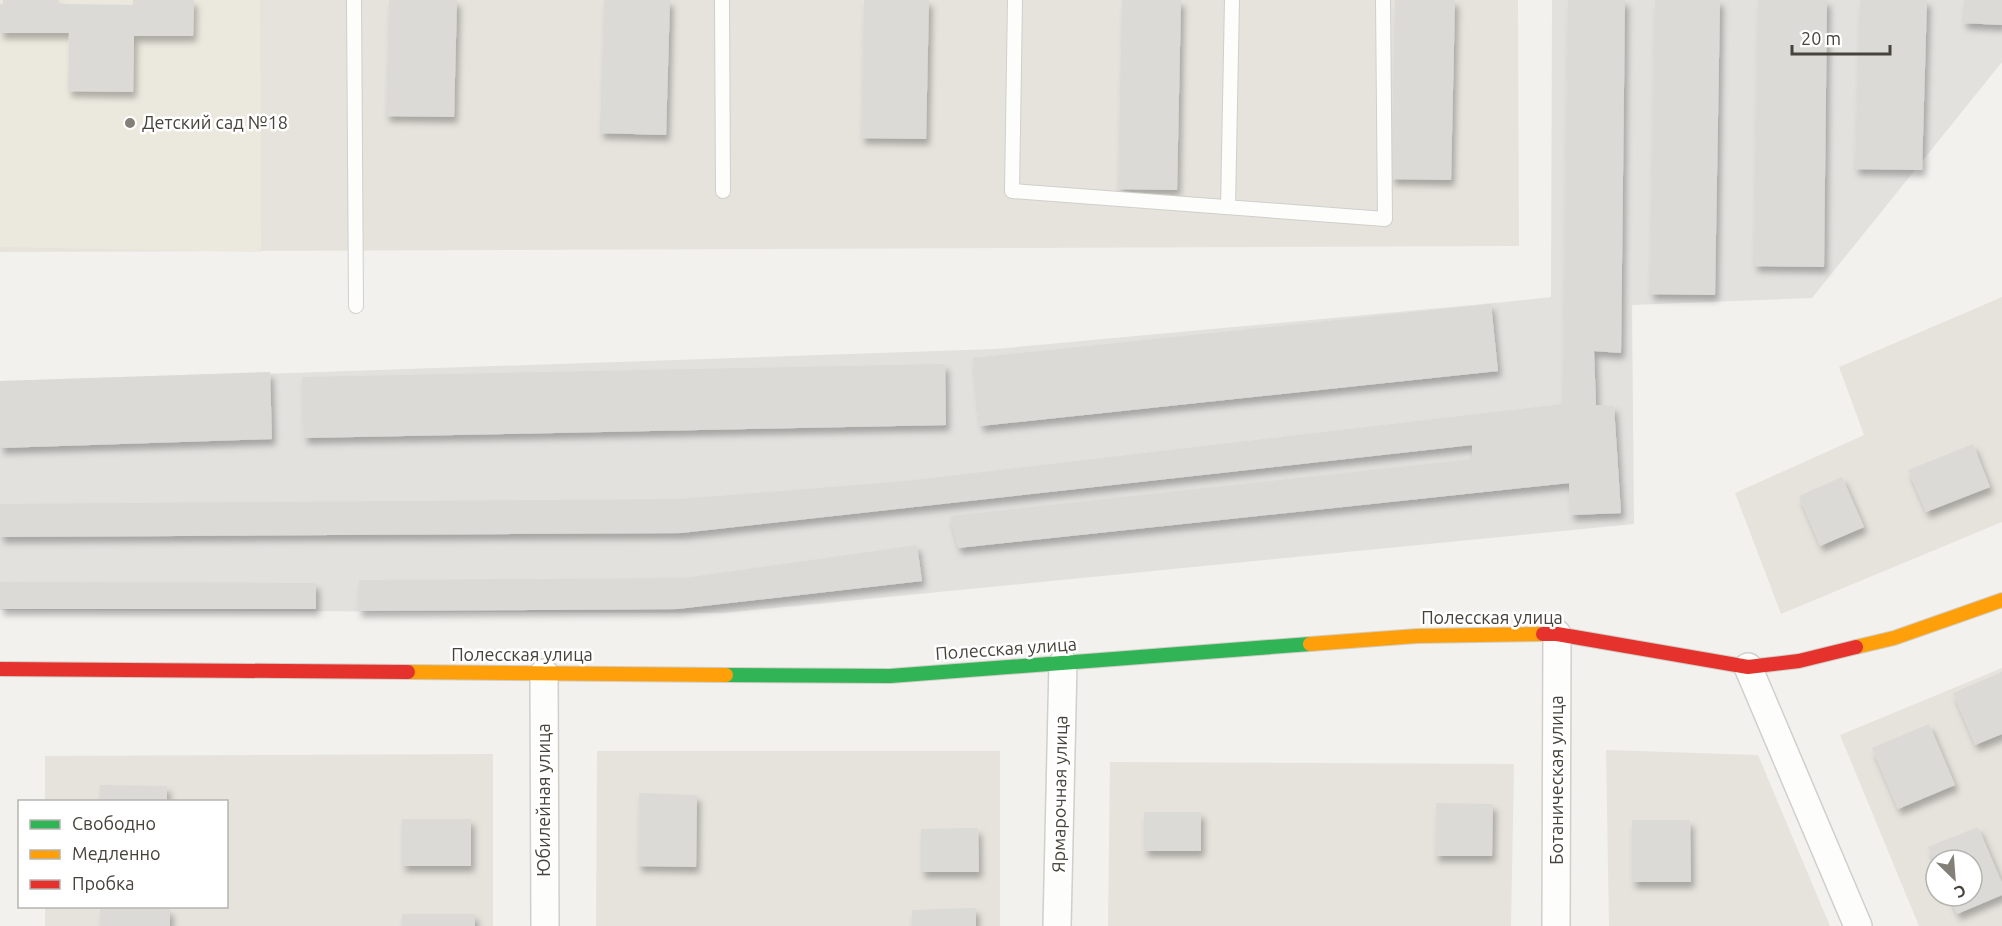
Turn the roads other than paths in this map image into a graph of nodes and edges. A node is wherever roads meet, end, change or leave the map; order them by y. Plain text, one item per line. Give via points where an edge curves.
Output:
1 (354, 0) edge
2 (722, 0) edge
3 (1015, 0) edge
4 (1232, 0) edge
5 (1383, 0) edge
6 (723, 190) dead end
7 (1228, 207) junction
8 (356, 306) dead end
9 (2002, 600) edge
10 (1557, 634) junction
11 (1063, 663) junction
12 (1748, 667) junction
13 (0, 669) edge
14 (544, 673) junction
15 (544, 926) edge
16 (1057, 926) edge
17 (1556, 926) edge
18 (1858, 926) edge

1 - 8 lane
2 - 6 lane
3 - 7 lane via 1012,191
4 - 7 lane
5 - 7 lane via 1385,219
9 - 12 street, Полесская улица via 1894,638 1799,661
10 - 11 street, Полесская улица via 1417,636
10 - 12 street, Полесская улица
10 - 17 street, Ботаническая улица
11 - 14 street, Полесская улица via 890,676
11 - 16 street, Ярмарочная улица
12 - 18 street
13 - 14 street, Полесская улица
14 - 15 street, Юбилейная улица

